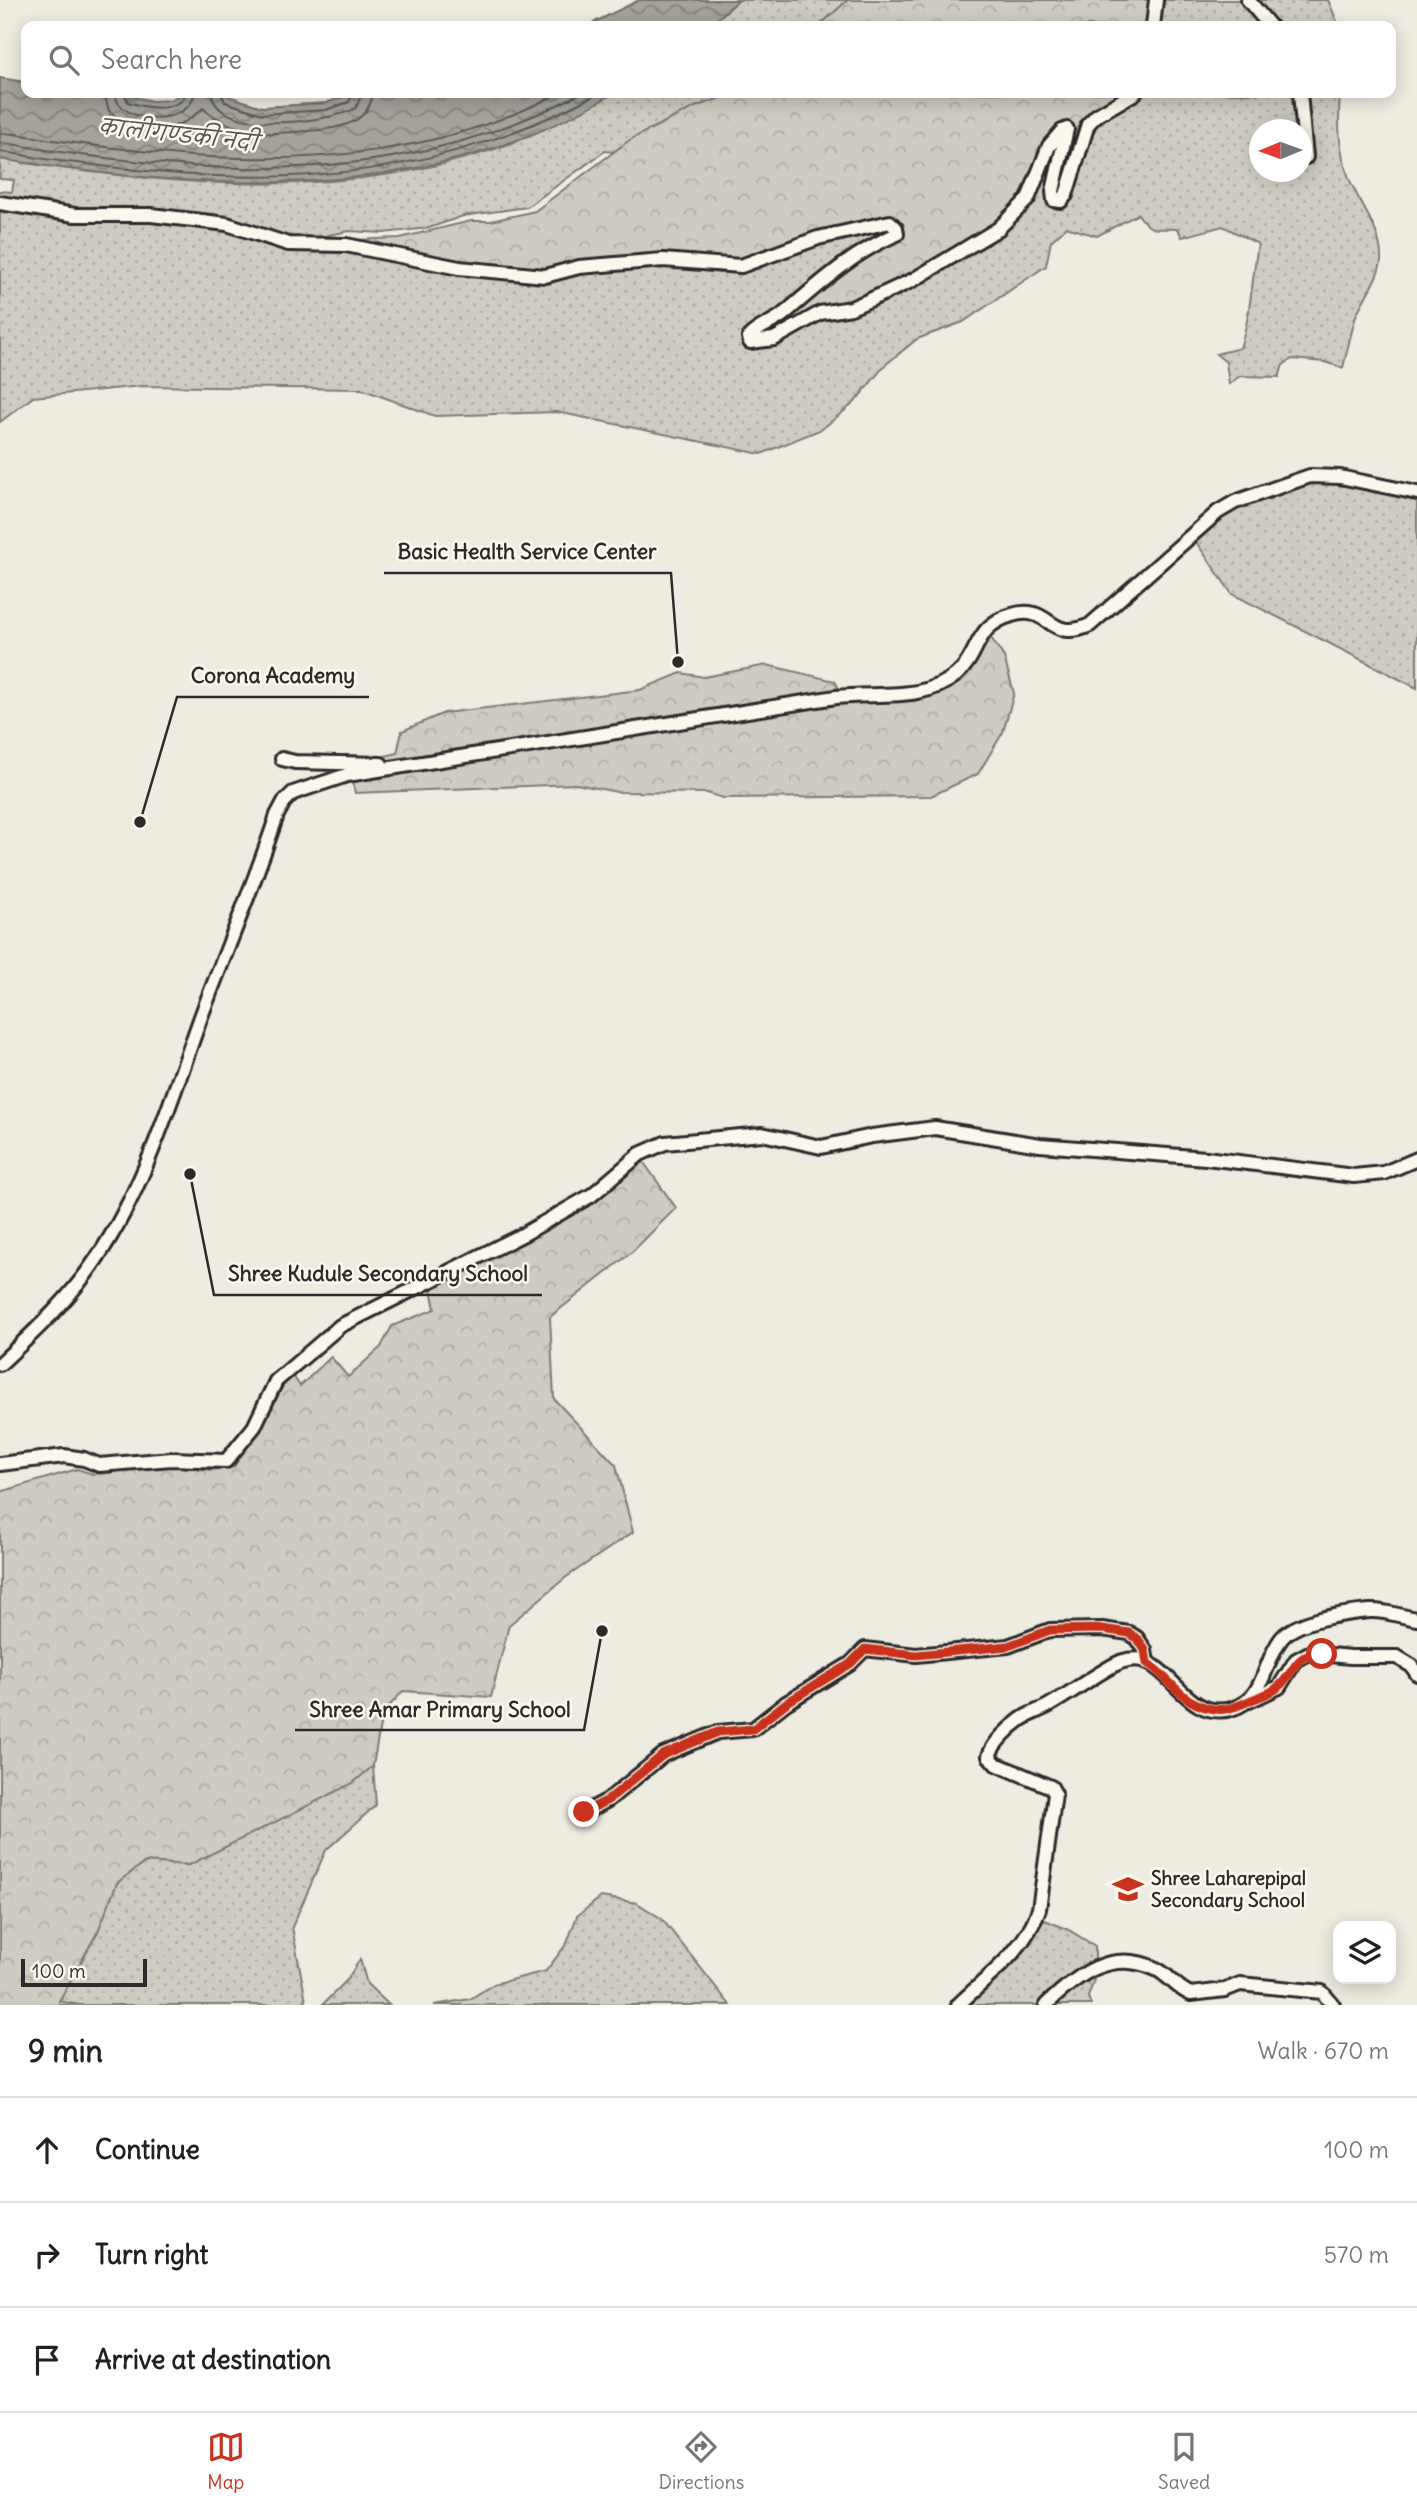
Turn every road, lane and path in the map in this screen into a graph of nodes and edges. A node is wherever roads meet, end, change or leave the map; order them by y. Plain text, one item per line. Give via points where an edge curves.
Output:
1 (1156, 0) edge
2 (1248, 0) edge
3 (1154, 21) edge
4 (1266, 21) edge
5 (1126, 98) edge
6 (1300, 98) edge
7 (1302, 119) edge
8 (0, 203) edge
9 (1417, 493) edge
10 (282, 759) dead end
11 (406, 766) junction
12 (1417, 1159) edge
13 (0, 1364) edge
14 (0, 1464) edge
15 (1417, 1619) edge
16 (1147, 1663) junction
17 (1417, 1674) edge
18 (1248, 1701) junction
19 (578, 1816) dead end
20 (958, 2005) edge
21 (1046, 2005) edge
22 (1333, 2005) edge

1 - 3 street
2 - 4 street
5 - 8 street via 1088,124 1066,195 1060,201 1054,200 1053,191 1067,129 1049,146 1028,199 998,229 872,299 820,313 786,333 755,343 749,337 754,330 774,322 850,259 897,234 896,228 890,222 818,238 741,266 663,260 535,275 459,268 346,245 288,244 227,224 151,215 75,215
6 - 7 street
9 - 11 street via 1340,477 1310,476 1235,502 1090,625 1063,631 1032,612 993,622 957,675 930,690 836,697
10 - 11 street
11 - 13 street via 310,785 284,802 124,1213 96,1261 67,1297
12 - 14 street via 1384,1173 1354,1176 1040,1145 936,1128 821,1147 762,1134 665,1143 640,1154 592,1195 524,1234 340,1326 276,1381 254,1427 226,1461 146,1460 99,1465 64,1456
15 - 18 street via 1371,1611 1298,1625 1279,1642 1261,1687
16 - 18 street via 1198,1705 1227,1710
16 - 19 street via 1138,1639 1110,1630 1050,1630 1008,1646 916,1655 865,1649 753,1729 718,1732 663,1755 608,1800
16 - 20 street via 1131,1659 1115,1664 1020,1719 991,1751 989,1756 996,1764 1051,1787 1056,1807 1034,1925 999,1971
17 - 18 street via 1397,1657 1309,1653 1296,1660 1279,1687
21 - 22 street via 1089,1970 1109,1961 1155,1968 1191,1994 1240,1984 1284,1987 1322,1992

